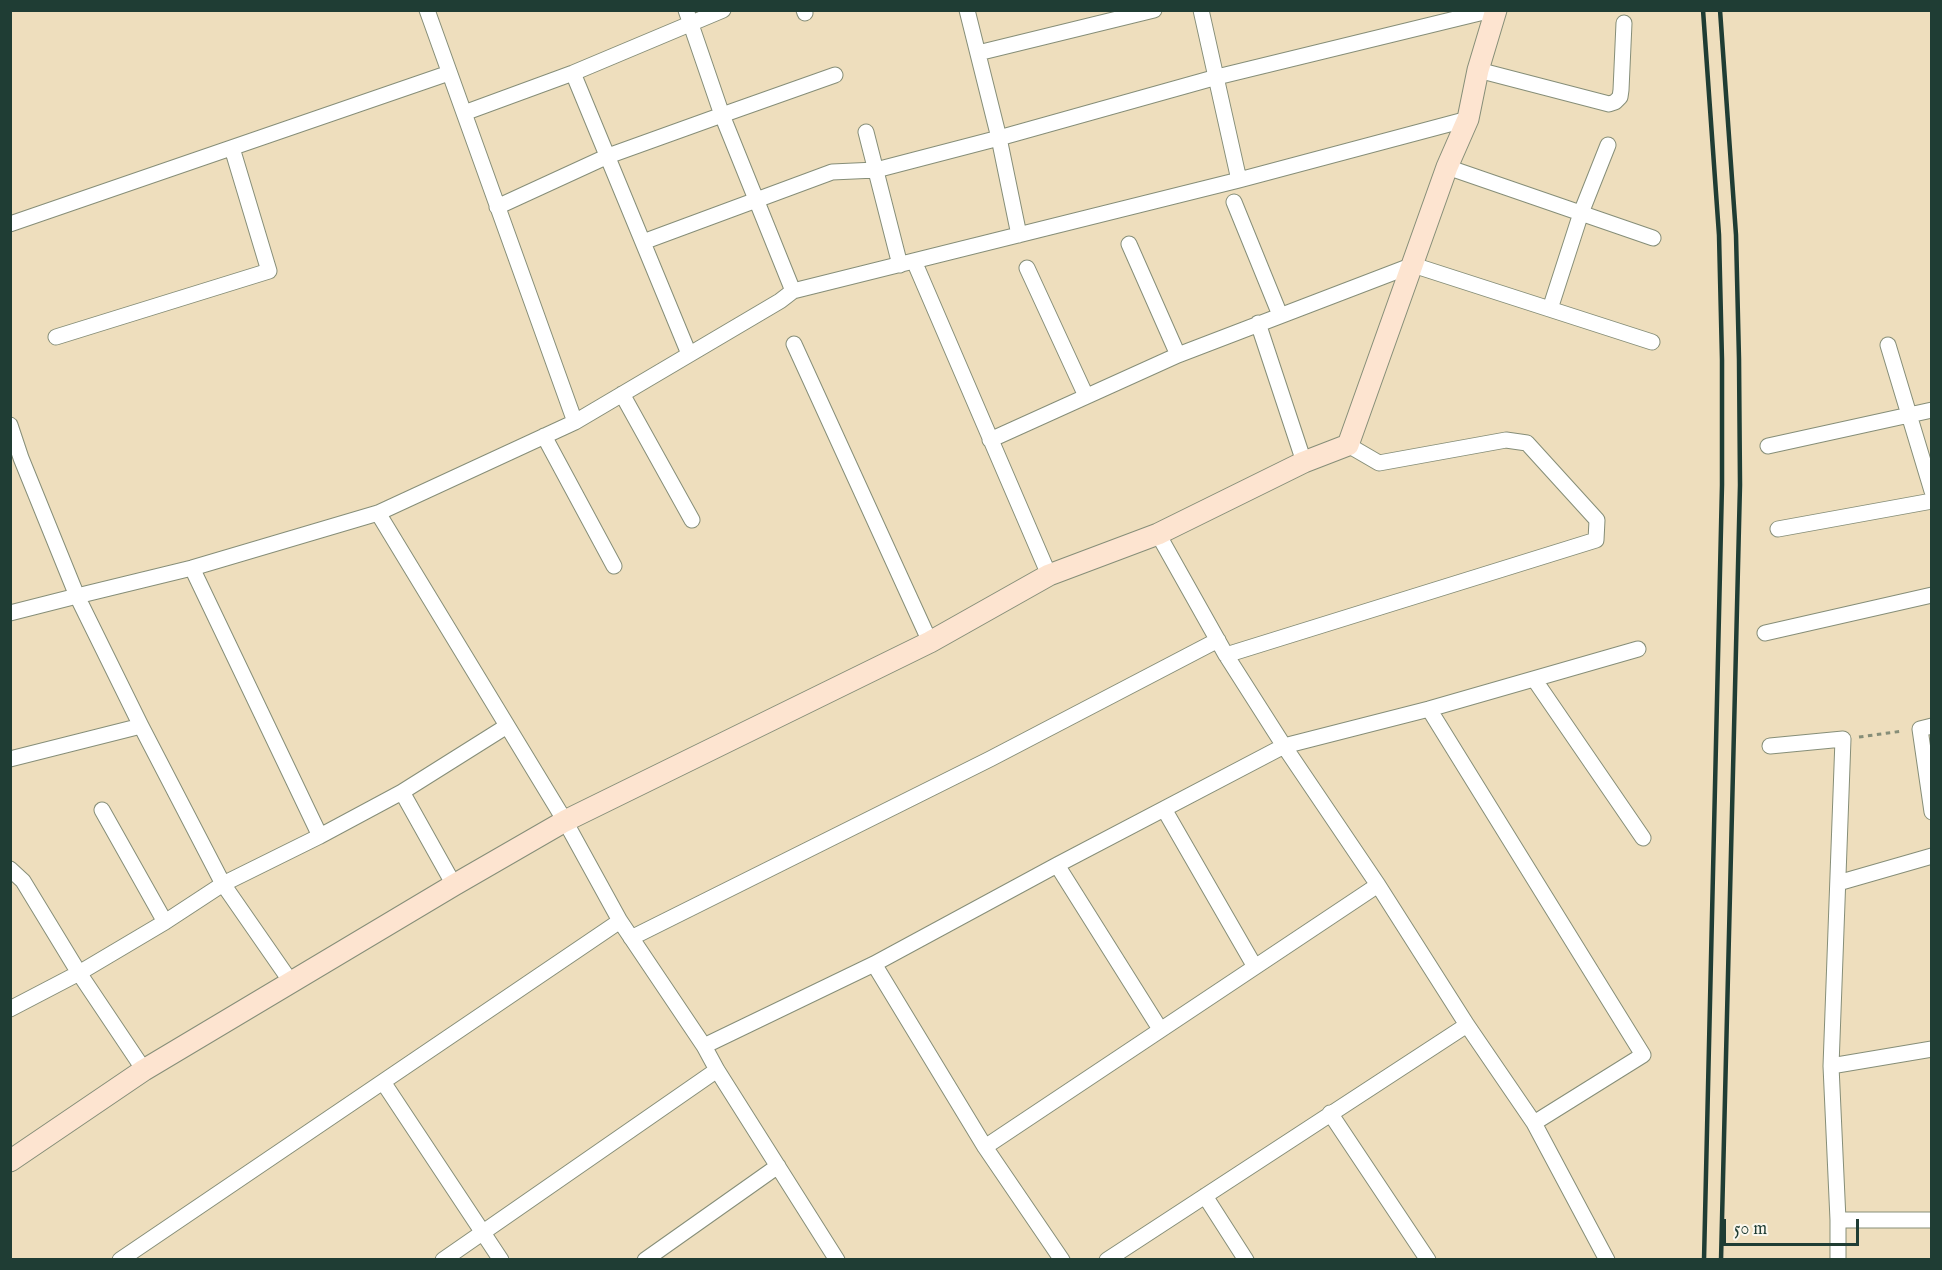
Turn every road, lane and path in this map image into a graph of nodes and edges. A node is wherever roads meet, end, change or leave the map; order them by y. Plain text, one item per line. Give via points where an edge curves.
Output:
1 (723, 10) edge
2 (967, 10) edge
3 (1154, 10) edge
4 (1201, 10) edge
5 (1494, 10) edge
6 (430, 11) edge
7 (688, 17) edge
8 (1624, 22) dead end
9 (978, 53) junction
10 (1478, 70) junction
11 (449, 73) junction
12 (573, 73) junction
13 (835, 75) dead end
14 (1216, 76) junction
15 (464, 113) junction
16 (722, 115) junction
17 (1468, 119) junction
18 (866, 132) dead end
19 (999, 138) junction
20 (1608, 146) dead end
21 (232, 148) junction
22 (608, 156) junction
23 (1447, 167) junction
24 (876, 170) junction
25 (1239, 180) junction
26 (755, 199) junction
27 (1234, 202) dead end
28 (497, 207) junction
29 (1581, 213) junction
30 (10, 224) edge
31 (1019, 235) junction
32 (1653, 238) dead end
33 (643, 242) junction
34 (1129, 244) dead end
35 (907, 263) junction
36 (1413, 265) junction
37 (1027, 268) dead end
38 (793, 291) junction
39 (1550, 309) junction
40 (1280, 315) junction
41 (1258, 323) junction
42 (56, 337) dead end
43 (1652, 342) dead end
44 (794, 344) dead end
45 (1888, 345) dead end
46 (689, 354) junction
47 (1178, 356) junction
48 (622, 394) junction
49 (1086, 396) junction
50 (1932, 410) edge
51 (1909, 415) junction
52 (575, 422) junction
53 (10, 425) edge
54 (544, 436) junction
55 (990, 440) junction
56 (1348, 445) junction
57 (1768, 446) dead end
58 (1304, 462) junction
59 (1932, 491) edge
60 (1932, 501) edge
61 (378, 513) junction
62 (692, 520) dead end
63 (1778, 529) dead end
64 (1158, 534) junction
65 (615, 566) dead end
66 (192, 568) junction
67 (1049, 575) junction
68 (1932, 595) edge
69 (77, 596) junction
70 (10, 613) edge
71 (1765, 633) dead end
72 (1218, 640) junction
73 (930, 642) junction
74 (1638, 649) dead end
75 (1226, 654) junction
76 (1534, 679) junction
77 (1429, 709) junction
78 (141, 726) junction
79 (507, 726) junction
80 (1926, 728) edge
81 (1843, 739) junction
82 (1284, 746) junction
83 (1770, 746) dead end
84 (10, 759) edge
85 (402, 792) junction
86 (1164, 809) junction
87 (102, 810) dead end
88 (1932, 812) edge
89 (565, 821) junction
90 (320, 836) junction
91 (1643, 838) dead end
92 (1932, 856) edge
93 (1057, 865) junction
94 (10, 869) edge
95 (1838, 883) junction
96 (223, 884) junction
97 (454, 885) junction
98 (1378, 885) junction
99 (620, 921) junction
100 (165, 922) junction
101 (631, 938) junction
102 (874, 964) junction
103 (1254, 967) junction
104 (79, 973) junction
105 (291, 982) junction
106 (10, 1009) edge
107 (1467, 1025) junction
108 (1160, 1029) junction
109 (704, 1046) junction
110 (1932, 1049) edge
111 (1831, 1066) junction
112 (144, 1070) junction
113 (717, 1070) junction
114 (383, 1082) junction
115 (1330, 1113) junction
116 (1534, 1123) junction
117 (985, 1147) junction
118 (11, 1160) edge
119 (778, 1166) junction
120 (1204, 1196) junction
121 (1838, 1220) junction
122 (1932, 1220) edge
123 (483, 1231) junction
124 (120, 1260) edge
125 (443, 1260) edge
126 (501, 1260) edge
127 (645, 1260) edge
128 (837, 1260) edge
129 (1062, 1260) edge
130 (1107, 1260) edge
131 (1246, 1260) edge
132 (1428, 1260) edge
133 (1607, 1260) edge
134 (1838, 1260) edge

1 - 7 street
2 - 9 street
3 - 9 street
4 - 14 street
5 - 10 street
5 - 14 street
6 - 11 street
7 - 12 street
7 - 16 street
8 - 10 street via 1620,97 1609,104
9 - 19 street
10 - 17 street
11 - 15 street
11 - 21 street
12 - 15 street
12 - 22 street
13 - 16 street
14 - 19 street
14 - 25 street
15 - 28 street
16 - 22 street
16 - 26 street
17 - 23 street
17 - 25 street
18 - 24 street
19 - 24 street
19 - 31 street
20 - 29 street
21 - 30 street
21 - 42 street via 269,271
22 - 28 street
22 - 33 street
23 - 29 street
23 - 36 street
24 - 26 street via 832,172
24 - 35 street
25 - 31 street
26 - 33 street
26 - 38 street
27 - 40 street
28 - 52 street
29 - 32 street
29 - 39 street
31 - 35 street
33 - 46 street
34 - 47 street
35 - 38 street
35 - 55 street
36 - 39 street
36 - 40 street
36 - 56 street
37 - 49 street
38 - 46 street
39 - 43 street
40 - 41 street
41 - 47 street
41 - 58 street
44 - 73 street
45 - 51 street
46 - 48 street
47 - 49 street
48 - 52 street
48 - 62 street
49 - 55 street
50 - 51 street
51 - 57 street
51 - 59 street
52 - 54 street
53 - 69 street
54 - 61 street
54 - 65 street
55 - 67 street
56 - 58 street
56 - 75 street via 1379,463 1506,440 1527,443 1598,520 1596,540
58 - 64 street
60 - 63 street
61 - 66 street
61 - 79 street
64 - 67 street
64 - 72 street
66 - 69 street
66 - 90 street
67 - 73 street
68 - 71 street
69 - 70 street
69 - 78 street
72 - 75 street
72 - 101 street
73 - 89 street
74 - 76 street
75 - 82 street
76 - 77 street
76 - 91 street
77 - 82 street
77 - 116 street via 1643,1055
78 - 84 street
78 - 96 street
79 - 85 street
79 - 89 street
80 - 81 path
80 - 88 street
81 - 83 street
81 - 95 street
82 - 86 street
82 - 98 street
85 - 90 street
85 - 97 street
86 - 93 street
86 - 103 street
87 - 100 street
89 - 97 street
89 - 99 street
90 - 96 street
92 - 95 street
93 - 102 street
93 - 108 street
94 - 104 street via 23,881
95 - 111 street
96 - 100 street
96 - 105 street
97 - 105 street
98 - 103 street
98 - 107 street
99 - 101 street
99 - 114 street
100 - 104 street
101 - 109 street
102 - 109 street
102 - 117 street
103 - 108 street
104 - 106 street
104 - 112 street
105 - 112 street
107 - 115 street
107 - 116 street
108 - 117 street
109 - 113 street
110 - 111 street
111 - 121 street
112 - 118 street
113 - 119 street
113 - 123 street
114 - 123 street
114 - 124 street
115 - 120 street
115 - 132 street
116 - 133 street
117 - 129 street
119 - 127 street
119 - 128 street
120 - 130 street
120 - 131 street
121 - 122 street
121 - 134 street
123 - 125 street
123 - 126 street

